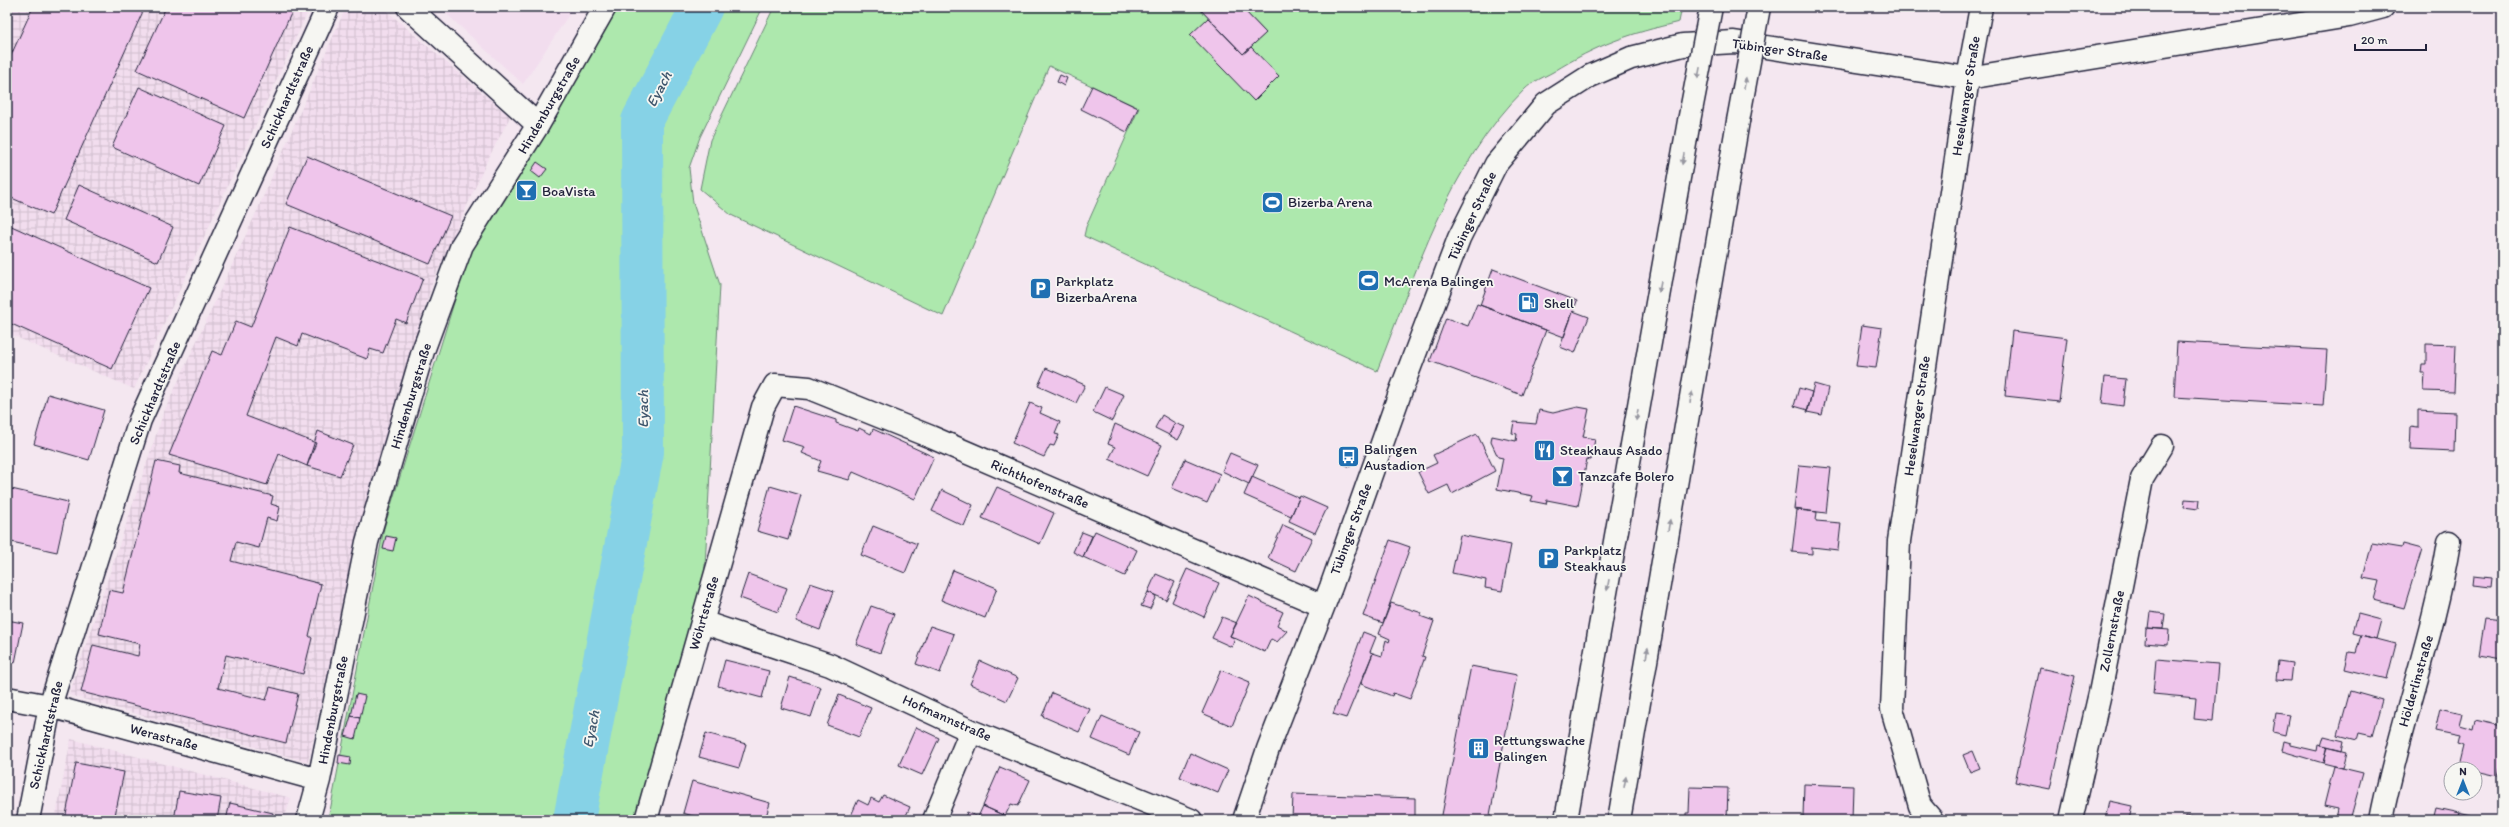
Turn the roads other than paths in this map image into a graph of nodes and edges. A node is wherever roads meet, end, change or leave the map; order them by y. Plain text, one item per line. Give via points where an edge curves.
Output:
1 (328, 7) edge
2 (408, 7) edge
3 (605, 7) edge
4 (1711, 7) edge
5 (1759, 7) edge
6 (1981, 7) edge
7 (2383, 7) edge
8 (1968, 78) junction
9 (538, 125) junction
10 (763, 407) joint
11 (2162, 446) dead end
12 (2449, 542) dead end
13 (1323, 606) junction
14 (702, 622) junction
15 (7, 698) edge
16 (50, 706) junction
17 (971, 731) junction
18 (319, 780) junction
19 (28, 820) edge
20 (308, 820) edge
21 (646, 820) edge
22 (934, 820) edge
23 (1191, 820) edge
24 (1244, 820) edge
25 (1566, 820) edge
26 (1619, 820) edge
27 (1932, 820) edge
28 (2071, 820) edge
29 (2381, 820) edge

1 - 16 main road, Schickhardtstraße via 140,420
2 - 9 main road
3 - 9 main road, Hindenburgstraße
4 -> 25 main road, bridge
26 -> 5 main road, bridge
6 - 8 main road, Heselwanger Straße
7 - 8 main road, Tübinger Straße via 2349,16
8 - 13 main road, Tübinger Straße via 1734,42 1690,44 1631,58 1590,76 1546,104 1496,164 1459,238
8 - 27 main road, Heselwanger Straße via 1899,541 1892,709 1920,806
9 - 18 main road, Hindenburgstraße via 462,245 423,351 367,542
10 - 13 main road, Richthofenstraße via 776,385 809,388 931,437
10 - 14 main road, Wöhrtstraße
11 - 28 main road, Zollernstraße via 2142,479 2100,692
12 - 29 main road, Hölderlinstraße via 2442,590 2389,776
13 - 24 main road, Tübinger Straße via 1268,749
14 - 17 main road, Hofmannstraße via 830,665
14 - 21 main road, Wöhrtstraße
15 - 16 main road, Werastraße
16 - 18 main road, Werastraße
16 - 19 main road, Schickhardtstraße
17 - 22 main road
17 - 23 main road, Hofmannstraße
18 - 20 main road, Hindenburgstraße

